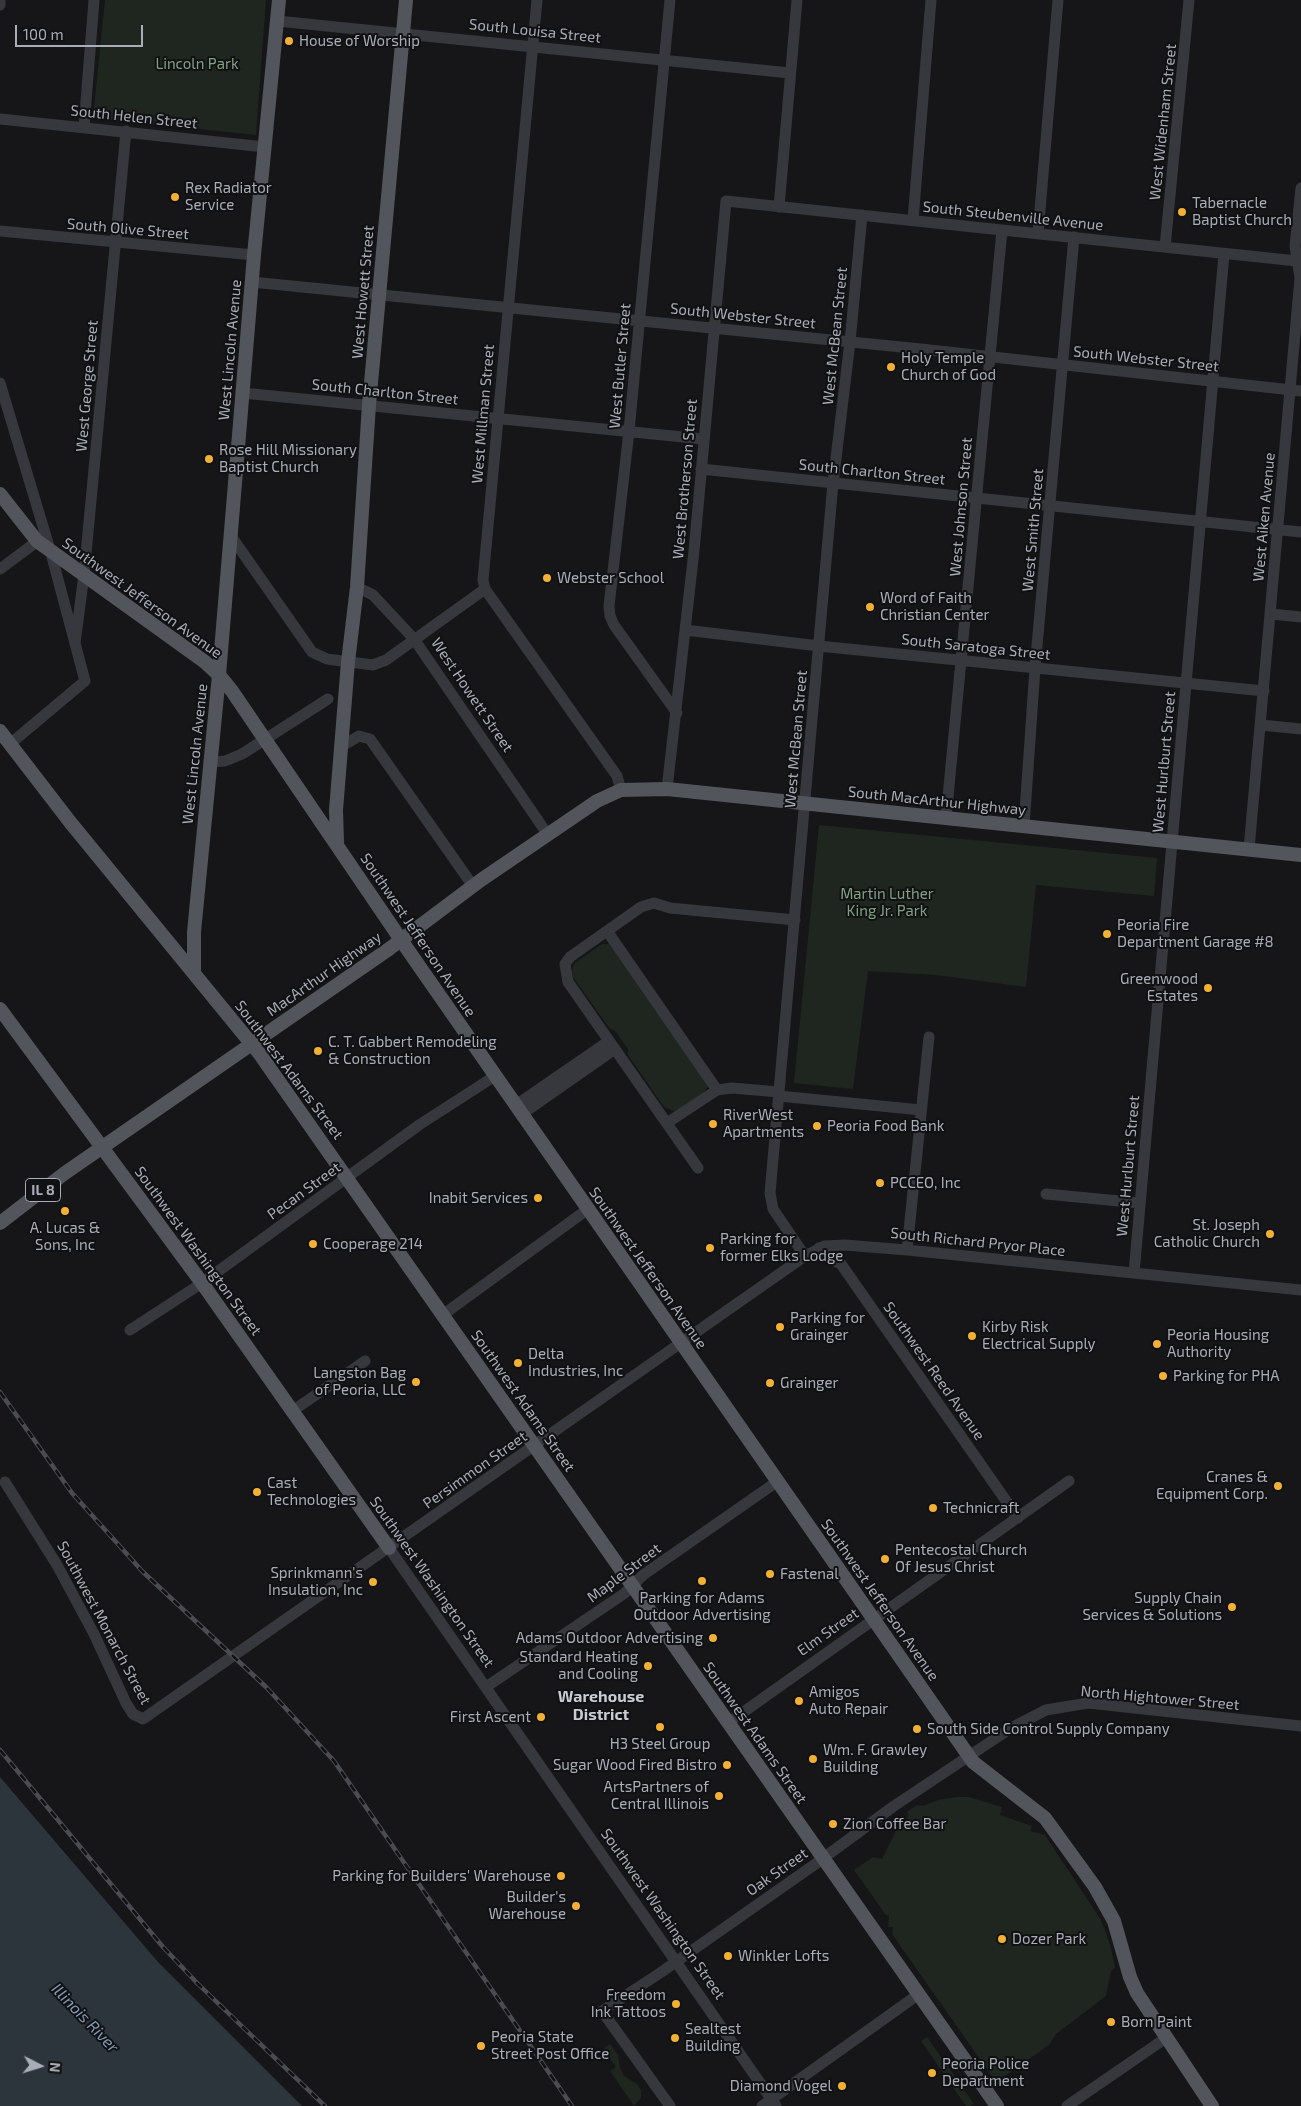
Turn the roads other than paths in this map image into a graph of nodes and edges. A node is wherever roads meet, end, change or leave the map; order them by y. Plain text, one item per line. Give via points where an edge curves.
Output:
1 (0, 0) edge
2 (94, 0) edge
3 (279, 0) edge
4 (406, 0) edge
5 (538, 0) edge
6 (670, 0) edge
7 (798, 0) edge
8 (931, 0) edge
9 (1058, 0) edge
10 (1190, 0) edge
11 (0, 5) edge
12 (277, 21) junction
13 (403, 34) junction
14 (533, 46) junction
15 (665, 60) junction
16 (790, 73) junction
17 (0, 119) edge
18 (84, 127) junction
19 (126, 131) junction
20 (264, 147) junction
21 (1301, 188) edge
22 (726, 201) joint
23 (779, 207) junction
24 (862, 215) junction
25 (913, 220) junction
26 (1002, 230) junction
27 (0, 231) edge
28 (1038, 233) junction
29 (1074, 237) junction
30 (115, 243) junction
31 (1165, 247) junction
32 (1224, 254) junction
33 (254, 255) junction
34 (1297, 261) junction
35 (252, 282) junction
36 (379, 294) junction
37 (509, 308) junction
38 (640, 321) junction
39 (714, 328) junction
40 (850, 342) junction
41 (990, 357) junction
42 (1064, 365) junction
43 (1212, 381) junction
44 (0, 384) edge
45 (1295, 390) edge
46 (243, 393) junction
47 (369, 405) junction
48 (498, 418) junction
49 (629, 431) junction
50 (703, 439) junction
51 (701, 469) junction
52 (833, 483) junction
53 (0, 494) edge
54 (976, 498) junction
55 (1051, 505) junction
56 (1200, 522) junction
57 (1278, 530) junction
58 (1301, 532) edge
59 (230, 536) junction
60 (41, 538) junction
61 (51, 553) junction
62 (0, 569) edge
63 (84, 575) junction
64 (356, 588) junction
65 (485, 589) junction
66 (1271, 614) junction
67 (1301, 617) edge
68 (685, 630) junction
69 (414, 638) junction
70 (75, 643) junction
71 (819, 646) junction
72 (961, 660) junction
73 (348, 662) junction
74 (1035, 668) junction
75 (219, 675) junction
76 (1186, 684) junction
77 (1264, 691) junction
78 (328, 699) dead end
79 (677, 713) junction
80 (1261, 725) junction
81 (1301, 729) edge
82 (0, 731) edge
83 (266, 738) junction
84 (10, 744) junction
85 (342, 746) junction
86 (211, 762) junction
87 (668, 789) junction
88 (620, 790) junction
89 (805, 804) junction
90 (946, 818) junction
91 (1024, 826) junction
92 (548, 835) junction
93 (1172, 841) junction
94 (337, 844) junction
95 (1249, 849) junction
96 (1301, 855) edge
97 (473, 886) junction
98 (795, 920) junction
99 (608, 931) junction
100 (401, 940) junction
101 (194, 973) junction
102 (0, 1008) edge
103 (929, 1037) dead end
104 (252, 1044) junction
105 (612, 1045) junction
106 (495, 1076) junction
107 (717, 1090) junction
108 (779, 1094) junction
109 (519, 1110) junction
110 (921, 1110) junction
111 (667, 1123) junction
112 (104, 1148) junction
113 (698, 1168) dead end
114 (348, 1178) junction
115 (1046, 1194) dead end
116 (1140, 1203) junction
117 (588, 1209) junction
118 (0, 1222) edge
119 (819, 1248) junction
120 (907, 1250) junction
121 (805, 1256) junction
122 (1134, 1273) junction
123 (202, 1283) junction
124 (1301, 1290) edge
125 (444, 1314) junction
126 (130, 1330) dead end
127 (681, 1344) junction
128 (366, 1361) dead end
129 (291, 1412) junction
130 (536, 1446) junction
131 (778, 1481) junction
132 (1069, 1481) dead end
133 (5, 1482) dead end
134 (1018, 1518) junction
135 (389, 1548) junction
136 (632, 1585) junction
137 (874, 1618) junction
138 (486, 1687) junction
139 (148, 1716) joint
140 (728, 1723) junction
141 (1301, 1726) edge
142 (968, 1754) junction
143 (823, 1858) junction
144 (676, 1961) junction
145 (919, 1994) junction
146 (1166, 2038) junction
147 (770, 2104) edge
148 (1212, 2105) edge
149 (670, 2106) edge
150 (998, 2106) edge
151 (1067, 2106) edge

1 - 11 street
2 - 18 street
3 - 12 main road, West Lincoln Avenue
4 - 13 main road, West Howett Street
5 - 14 street, West Millman Street
6 - 15 street, West Butler Street
7 - 16 street
8 - 25 street
9 - 28 street
10 - 31 street, West Widenham Street
12 - 13 street, South Louisa Street
12 - 20 main road, West Lincoln Avenue
13 - 14 street, South Louisa Street
13 - 36 main road, West Howett Street
14 - 15 street, South Louisa Street
14 - 37 street, West Millman Street
15 - 16 street, South Louisa Street
15 - 38 street, West Butler Street
16 - 23 street
17 - 18 street, South Helen Street
18 - 19 street, South Helen Street
19 - 20 street, South Helen Street
19 - 30 street, West George Street
20 - 33 main road, West Lincoln Avenue
21 - 34 street, West Aiken Avenue via 1295,246
22 - 23 street, South Steubenville Avenue
22 - 39 street, West Brotherson Street
23 - 24 street, South Steubenville Avenue
24 - 25 street, South Steubenville Avenue
24 - 40 street, West McBean Street
25 - 26 street, South Steubenville Avenue
26 - 28 street, South Steubenville Avenue
26 - 41 street, West Johnson Street
27 - 30 street, South Olive Street
28 - 29 street, South Steubenville Avenue
29 - 31 street, South Steubenville Avenue
29 - 42 street, West Smith Street
30 - 33 street, South Olive Street
30 - 63 street, West George Street
31 - 32 street, South Steubenville Avenue
32 - 34 street, South Steubenville Avenue
32 - 43 street, West Hurlburt Street
33 - 35 main road, West Lincoln Avenue
34 - 45 street, West Aiken Avenue via 1300,278
35 - 36 street, South Webster Street
35 - 46 main road, West Lincoln Avenue
36 - 37 street, South Webster Street
36 - 47 main road, West Howett Street
37 - 38 street, South Webster Street
37 - 48 street, West Millman Street
38 - 39 street, South Webster Street
38 - 49 street, West Butler Street
39 - 40 street, South Webster Street
39 - 50 street, West Brotherson Street
40 - 41 street, South Webster Street
40 - 52 street, West McBean Street
41 - 42 street, South Webster Street
41 - 54 street, West Johnson Street
42 - 43 street, South Webster Street
42 - 55 street, West Smith Street
43 - 45 street, South Webster Street
43 - 56 street, West Hurlburt Street
44 - 60 street
45 - 57 street, West Aiken Avenue
46 - 47 street, South Charlton Street
46 - 59 main road, West Lincoln Avenue
47 - 48 street, South Charlton Street
47 - 64 main road, West Howett Street
48 - 49 street, South Charlton Street
48 - 65 street, West Millman Street via 483,568
49 - 50 street, South Charlton Street
49 - 79 street, West Butler Street via 610,616
50 - 51 street, West Brotherson Street
51 - 52 street, South Charlton Street
51 - 68 street, West Brotherson Street
52 - 54 street, South Charlton Street
52 - 71 street, West McBean Street
53 - 60 main road, Southwest Jefferson Avenue
54 - 55 street, South Charlton Street
54 - 72 street, West Johnson Street
55 - 56 street, South Charlton Street
55 - 74 street, West Smith Street
56 - 57 street, South Charlton Street
56 - 76 street, West Hurlburt Street
57 - 58 street, South Charlton Street
57 - 66 street, West Aiken Avenue
59 - 73 street via 312,652 327,659
59 - 75 main road, West Lincoln Avenue
60 - 61 main road, Southwest Jefferson Avenue
60 - 62 street
61 - 63 main road, Southwest Jefferson Avenue
61 - 70 street
63 - 70 street, West George Street
63 - 75 main road, Southwest Jefferson Avenue
64 - 69 street, West Howett Street via 373,595
64 - 73 main road, West Howett Street
65 - 69 street
65 - 88 street via 617,776
66 - 67 street
66 - 77 street, West Aiken Avenue
68 - 71 street, South Saratoga Street
68 - 79 street, West Brotherson Street
69 - 73 street via 386,660 373,664
69 - 92 street, West Howett Street
70 - 84 street via 85,681
71 - 72 street, South Saratoga Street
71 - 89 street, West McBean Street
72 - 74 street, South Saratoga Street
72 - 90 street, West Johnson Street
73 - 85 main road, West Howett Street
74 - 76 street, South Saratoga Street
74 - 91 street, West Smith Street
75 - 83 main road, Southwest Jefferson Avenue
75 - 86 main road, West Lincoln Avenue
76 - 77 street, South Saratoga Street
76 - 93 street, West Hurlburt Street
77 - 80 street, West Aiken Avenue
78 - 83 street
79 - 87 street, West Brotherson Street
80 - 81 street
80 - 95 street, West Aiken Avenue
82 - 84 main road, Southwest Adams Street
83 - 86 street via 238,756
83 - 94 main road, Southwest Jefferson Avenue
84 - 101 main road, Southwest Adams Street
85 - 94 main road, West Howett Street via 336,810
85 - 97 street via 359,736 370,739
86 - 101 main road, West Lincoln Avenue via 193,942
87 - 88 main road, South MacArthur Highway
87 - 89 main road, South MacArthur Highway
88 - 92 main road, MacArthur Highway via 604,797
89 - 90 main road, South MacArthur Highway
89 - 98 street, West McBean Street
90 - 91 main road, South MacArthur Highway
91 - 93 main road, South MacArthur Highway
92 - 97 main road, MacArthur Highway
93 - 95 main road, South MacArthur Highway
93 - 116 street, West Hurlburt Street
94 - 100 main road, Southwest Jefferson Avenue
95 - 96 main road, South MacArthur Highway
97 - 100 main road, MacArthur Highway
98 - 99 street via 654,904 641,908
98 - 108 street, West McBean Street
99 - 105 street via 570,957 565,964 568,982
99 - 107 street
100 - 104 main road, MacArthur Highway / IL 8
100 - 106 main road, Southwest Jefferson Avenue
101 - 104 main road, Southwest Adams Street
102 - 112 main road, Southwest Washington Street
103 - 110 street
104 - 112 main road, MacArthur Highway / IL 8
104 - 114 main road, Southwest Adams Street
105 - 109 street
105 - 111 street
106 - 109 main road, Southwest Jefferson Avenue
106 - 114 street, Pecan Street via 419,1125
107 - 108 street via 732,1088
107 - 111 street
108 - 110 street
108 - 121 street, West McBean Street via 770,1193 773,1209
109 - 117 main road, Southwest Jefferson Avenue
110 - 120 street
111 - 113 street
112 - 118 main road, MacArthur Highway / IL 8
112 - 123 main road, Southwest Washington Street
114 - 123 street, Pecan Street
114 - 125 main road, Southwest Adams Street
115 - 116 street
116 - 122 street, West Hurlburt Street
117 - 125 street
117 - 127 main road, Southwest Jefferson Avenue
119 - 120 street, South Richard Pryor Place via 833,1244
119 - 121 street, Persimmon Street
119 - 134 street, Southwest Reed Avenue via 841,1264
120 - 122 street, South Richard Pryor Place
121 - 127 street, Persimmon Street
122 - 124 street, South Richard Pryor Place
123 - 126 street, Pecan Street
123 - 129 main road, Southwest Washington Street
125 - 130 main road, Southwest Adams Street
127 - 130 street, Persimmon Street
127 - 131 main road, Southwest Jefferson Avenue
128 - 129 street
129 - 135 main road, Southwest Washington Street
130 - 135 street, Persimmon Street
130 - 136 main road, Southwest Adams Street
131 - 136 street, Maple Street
131 - 137 main road, Southwest Jefferson Avenue
132 - 134 street, Elm Street
133 - 139 street, Southwest Monarch Street via 58,1565 126,1703 139,1718
134 - 137 street, Elm Street
135 - 138 street, Southwest Washington Street
135 - 139 street, Persimmon Street
136 - 138 street, Maple Street via 625,1593
136 - 140 main road, Southwest Adams Street
137 - 140 street, Elm Street
137 - 142 main road, Southwest Jefferson Avenue
138 - 144 street, Southwest Washington Street
140 - 143 main road, Southwest Adams Street
141 - 142 street, North Hightower Street via 1103,1704 1074,1704 1034,1715
142 - 143 street, Oak Street
142 - 146 main road, Southwest Jefferson Avenue via 982,1771 1040,1814 1071,1852 1109,1911 1134,1988
143 - 144 street, Oak Street
143 - 145 main road, Southwest Adams Street
144 - 147 street, Southwest Washington Street
144 - 149 street, Oak Street via 602,2011
145 - 147 street
145 - 150 main road, Southwest Adams Street
146 - 148 main road, Southwest Jefferson Avenue
146 - 151 street

